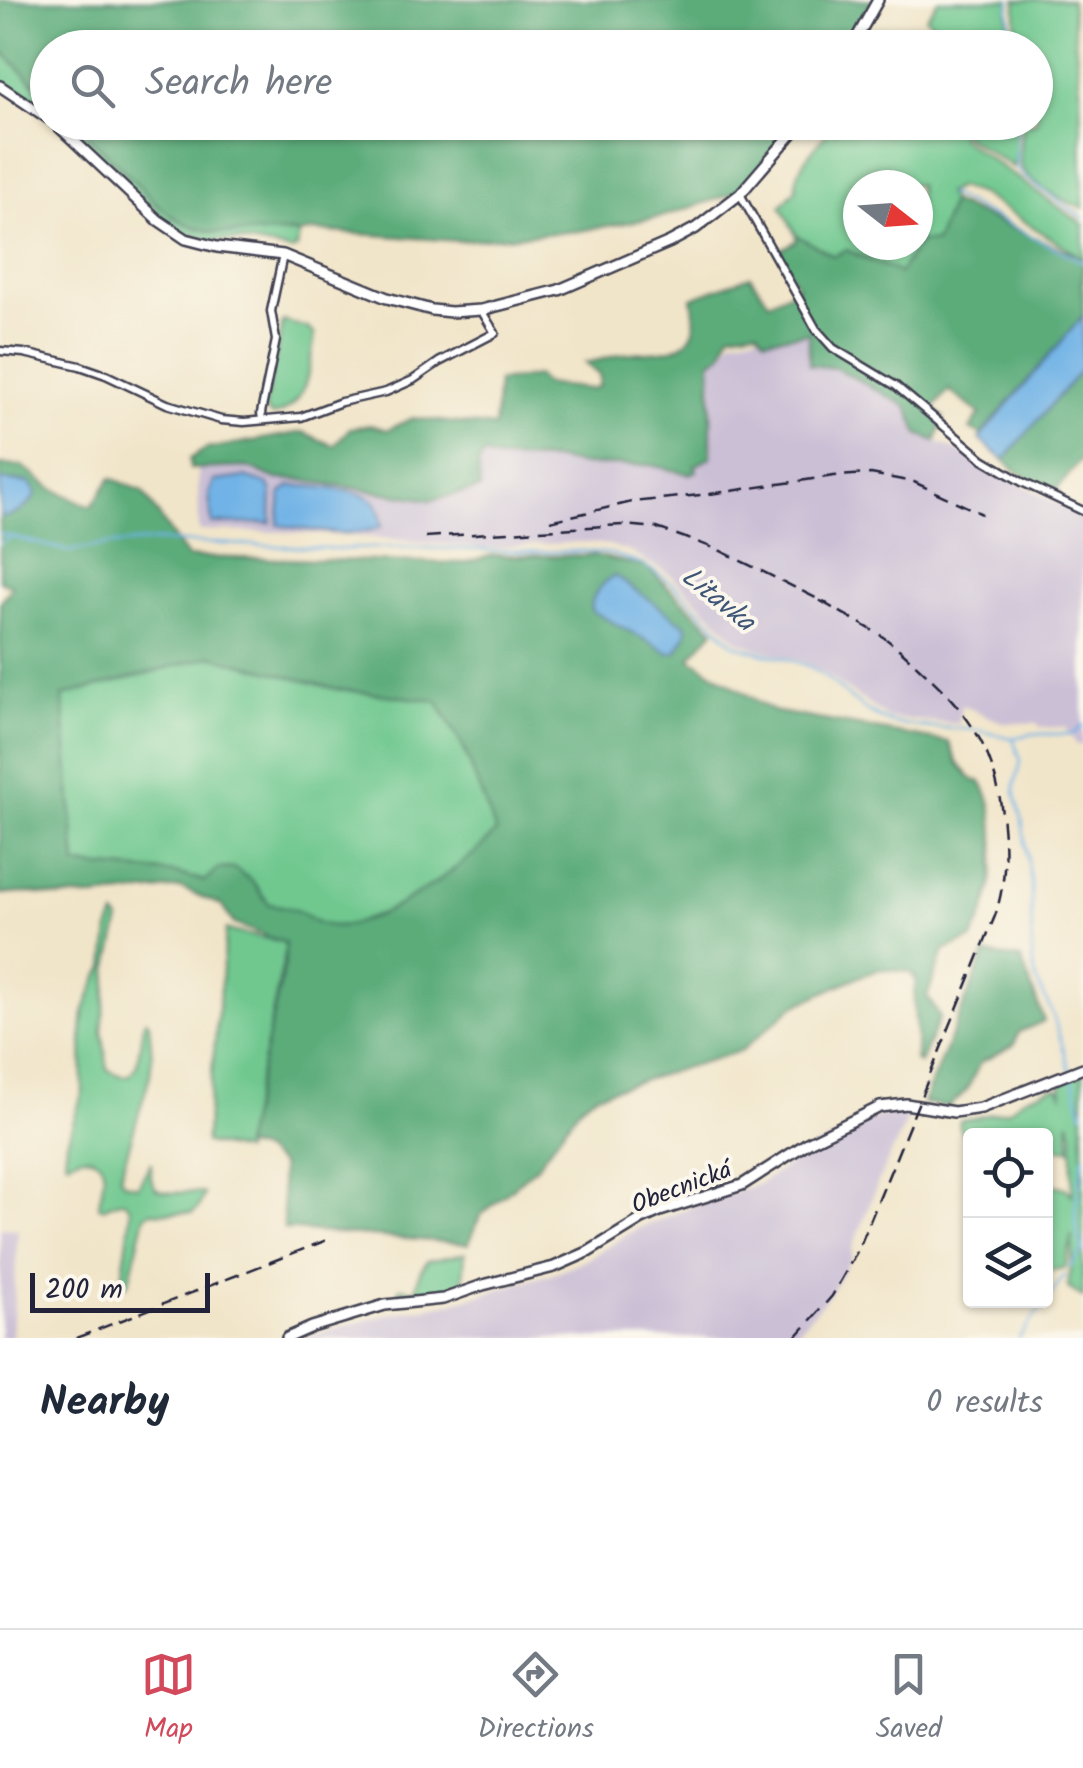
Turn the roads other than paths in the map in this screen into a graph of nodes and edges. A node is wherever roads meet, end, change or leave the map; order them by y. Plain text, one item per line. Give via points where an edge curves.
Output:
1 (878, 0) edge
2 (861, 30) edge
3 (0, 86) edge
4 (30, 106) edge
5 (73, 140) edge
6 (786, 140) edge
7 (740, 194) junction
8 (283, 255) junction
9 (481, 310) junction
10 (0, 351) edge
11 (262, 419) junction
12 (1083, 512) edge
13 (1082, 1068) edge
14 (286, 1338) edge

1 - 2 street
3 - 4 street
5 - 8 street via 175,234
6 - 7 street
7 - 9 street via 670,242 559,290
7 - 12 street via 826,342 896,386 982,459
8 - 9 street via 411,306
8 - 11 street
9 - 11 street via 495,333 398,388 301,417
10 - 11 street via 80,366 220,420
13 - 14 street, Obecnická via 968,1111 887,1105 847,1121 742,1185 642,1219 554,1267 443,1299 385,1305

